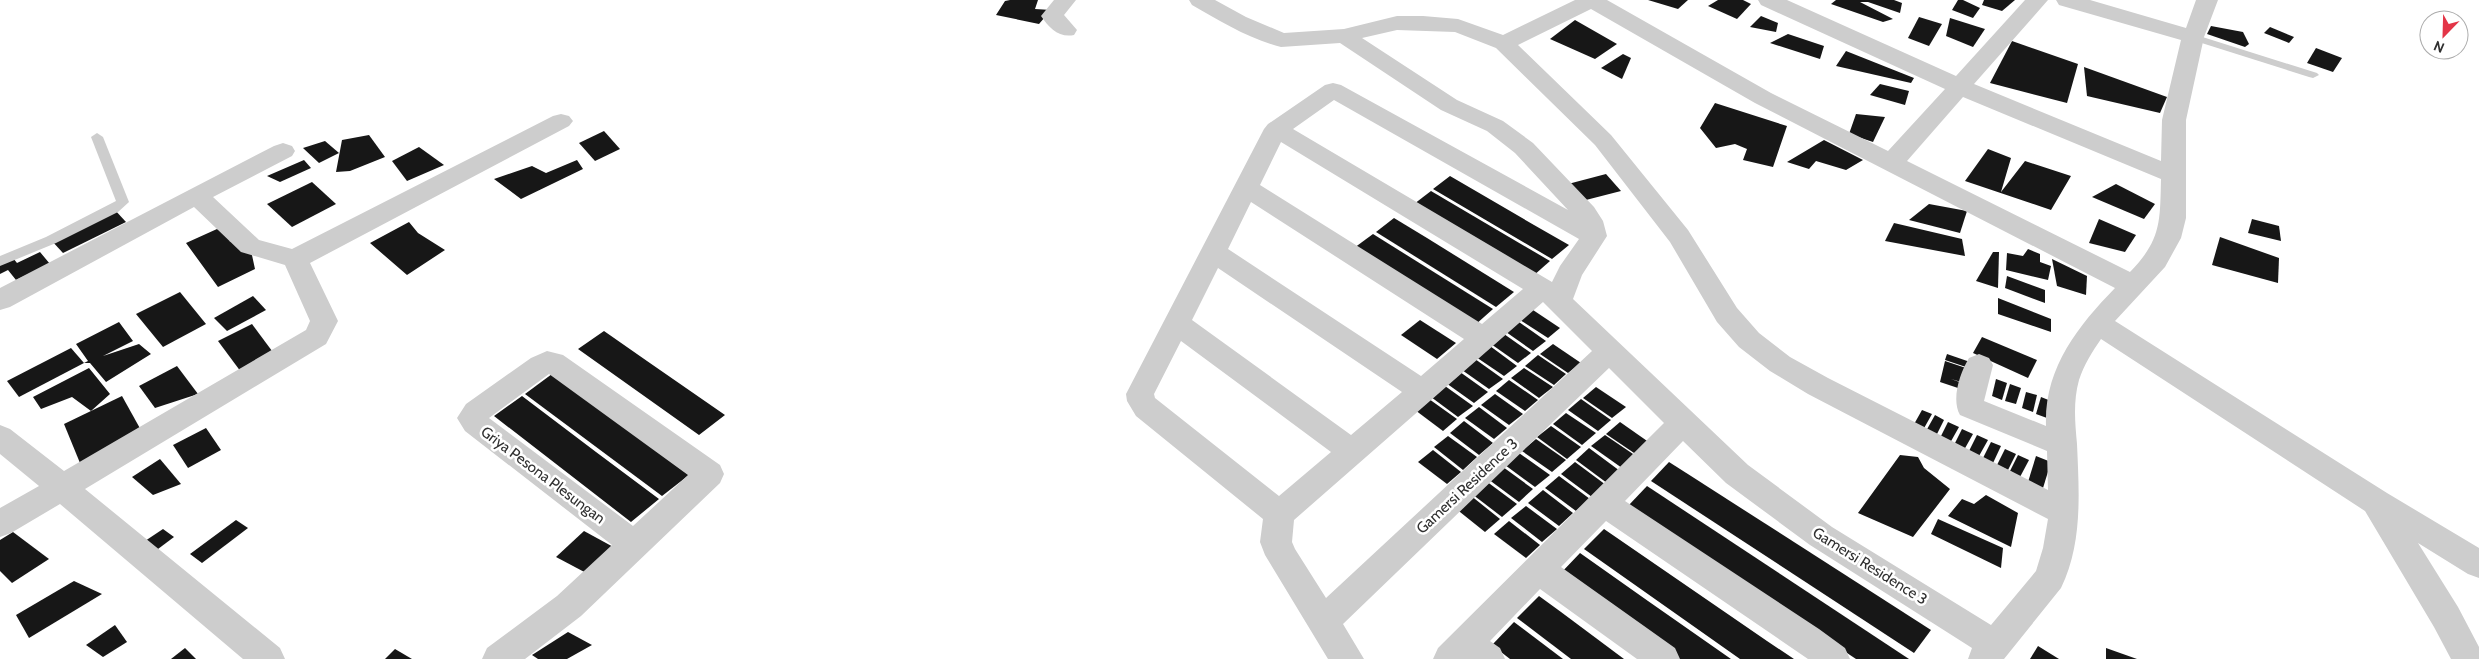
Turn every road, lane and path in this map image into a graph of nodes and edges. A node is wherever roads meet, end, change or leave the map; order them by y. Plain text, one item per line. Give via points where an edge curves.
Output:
1 (1065, 0) edge
2 (1200, 0) edge
3 (1769, 0) edge
4 (2037, 0) edge
5 (2067, 0) edge
6 (2207, 0) edge
7 (1597, 1) edge
8 (1066, 30) dead end
9 (1344, 36) junction
10 (2194, 37) junction
11 (1504, 43) junction
12 (2313, 75) dead end
13 (1960, 87) junction
14 (561, 121) dead end
15 (1276, 129) junction
16 (97, 137) dead end
17 (283, 151) dead end
18 (1891, 163) junction
19 (2173, 175) junction
20 (1245, 186) junction
21 (196, 195) junction
22 (1594, 236) junction
23 (1212, 251) junction
24 (296, 259) junction
25 (0, 261) edge
26 (2132, 285) junction
27 (1550, 294) junction
28 (0, 300) edge
29 (1176, 323) junction
30 (2098, 323) junction
31 (1483, 338) junction
32 (1610, 350) junction
33 (1979, 365) dead end
34 (1422, 390) junction
35 (1682, 423) junction
36 (0, 437) edge
37 (2062, 446) junction
38 (1352, 451) junction
39 (63, 487) junction
40 (2376, 502) junction
41 (1603, 503) junction
42 (2064, 513) junction
43 (1279, 514) junction
44 (0, 524) edge
45 (635, 545) junction
46 (2479, 564) edge
47 (1538, 569) junction
48 (1323, 622) junction
49 (1988, 652) edge
50 (1468, 654) edge
51 (268, 659) edge
52 (499, 659) edge
53 (1347, 659) edge
54 (1663, 659) edge
55 (1833, 659) edge
56 (2468, 659) edge

1 - 8 street via 1052,16
2 - 9 street via 1238,22 1281,40
3 - 13 street
4 - 13 street
5 - 10 street
6 - 10 street
7 - 11 street
7 - 18 street via 1763,98
9 - 11 street via 1397,23 1423,22 1458,26
9 - 22 street via 1458,110 1495,126 1524,148 1585,213
10 - 12 lane
10 - 19 street via 2174,120
11 - 42 street via 1603,140 1680,236 1727,315 1749,340 1780,364 1818,386
13 - 18 street
13 - 19 street
14 - 24 street
15 - 20 street
15 - 22 street via 1333,90
15 - 27 street, Gamersi Residence 3
16 - 25 lane via 123,202 51,240
17 - 21 street
18 - 26 street
19 - 26 street via 2173,218 2168,238 2156,261
20 - 23 street
20 - 31 street
21 - 24 street via 250,246
21 - 28 street
22 - 27 street via 1570,273
23 - 29 street
23 - 34 street
24 - 39 street via 324,321 316,336
26 - 30 street
27 - 31 street
27 - 32 street, Gamersi Residence 3
29 - 38 street
29 - 43 street via 1140,394 1141,401
30 - 37 street via 2075,356 2065,380 2060,413
30 - 40 street
31 - 34 street
32 - 35 street, Gamersi Residence 3
32 - 48 street, Gamersi Residence 3
33 - 37 street via 1970,407
34 - 38 street
35 - 41 street
35 - 49 street, Gamersi Residence 3 via 1737,474 1802,523
36 - 39 street
37 - 42 street
38 - 43 street
39 - 44 street
39 - 51 street
40 - 46 street
40 - 56 street
41 - 47 street
41 - 55 street
42 - 49 street via 2050,578
43 - 48 street via 1276,542 1281,555
45 - 45 street, Griya Pesona Plesungan via 709,474 553,362 541,365 476,412 472,418 475,423
45 - 52 street via 569,606
47 - 50 street
47 - 54 street
48 - 53 street

